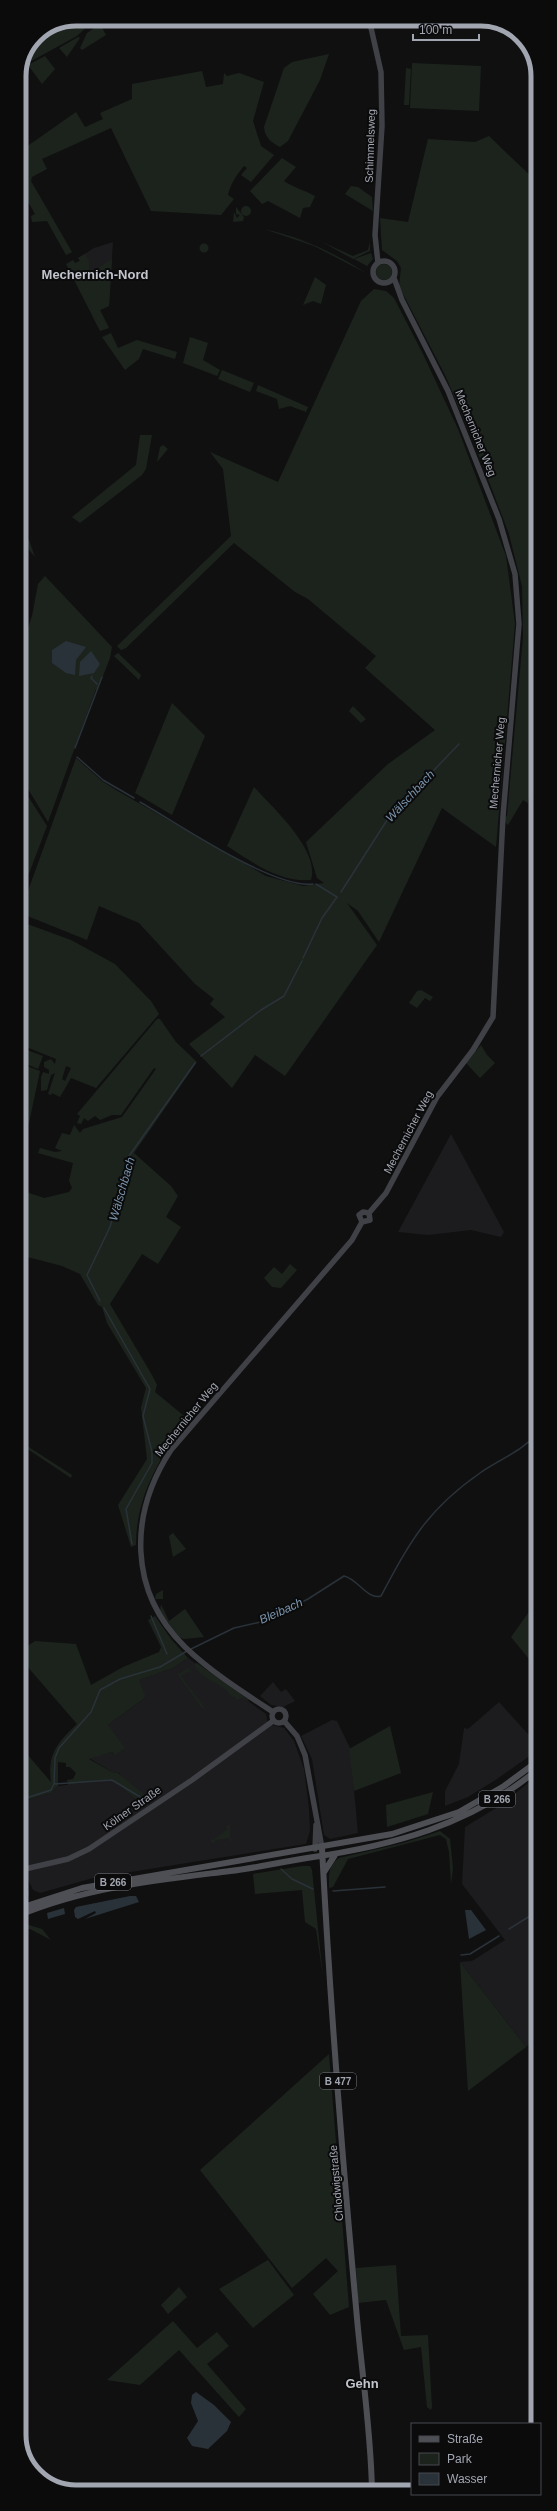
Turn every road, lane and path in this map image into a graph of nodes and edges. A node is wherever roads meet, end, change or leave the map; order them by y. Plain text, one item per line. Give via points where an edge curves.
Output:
1 (371, 26) edge
2 (375, 235) junction
3 (384, 261) junction
4 (378, 263) junction
5 (394, 278) junction
6 (388, 283) junction
7 (402, 300) junction
8 (273, 1712) junction
9 (273, 1721) junction
10 (284, 1721) junction
11 (531, 1766) edge
12 (531, 1775) edge
13 (316, 1823) junction
14 (322, 1848) junction
15 (315, 1849) junction
16 (335, 1855) junction
17 (316, 1857) junction
18 (323, 1857) junction
19 (26, 1870) edge
20 (323, 1873) junction
21 (26, 1904) edge
22 (26, 1913) edge
23 (372, 2485) edge

1 - 2 street, Schimmelsweg via 378,57 382,126
2 - 3 street, Schimmelsweg
2 - 4 street, Schimmelsweg
3 - 4 street
3 - 5 street via 394,267
4 - 6 street via 372,271 374,278 379,283
5 - 6 street
5 - 7 street, Mechernicher Weg
6 - 7 street, Mechernicher Weg
7 - 8 street, Mechernicher Weg via 448,391 499,518 515,574 519,640 502,816 493,1017 480,1040 437,1097 386,1193 369,1213 363,1212 359,1215 362,1222 347,1246 181,1437 153,1481 144,1507 141,1529 144,1574 160,1614 193,1654
8 - 9 street
8 - 10 street via 283,1711 286,1715
9 - 10 street via 279,1724
9 - 19 street, Kölner Straße via 192,1780 89,1849 60,1861
10 - 13 street via 297,1736 305,1755
11 - 14 main road, B 266 via 504,1786 457,1813 392,1834
12 - 16 main road, B 266 via 515,1788 452,1823 383,1845
13 - 14 street
13 - 15 street, B 477
14 - 15 main road, B 266
14 - 18 main road, B 477
15 - 17 main road, B 477
15 - 21 main road, B 266 via 82,1888
16 - 18 main road, B 266
16 - 20 main road
17 - 18 main road, B 266
17 - 20 main road, B 477
17 - 22 main road, B 266 via 119,1886
18 - 20 main road, B 477
20 - 23 main road, Chlodwigstraße / B 477 via 355,2305 370,2438

